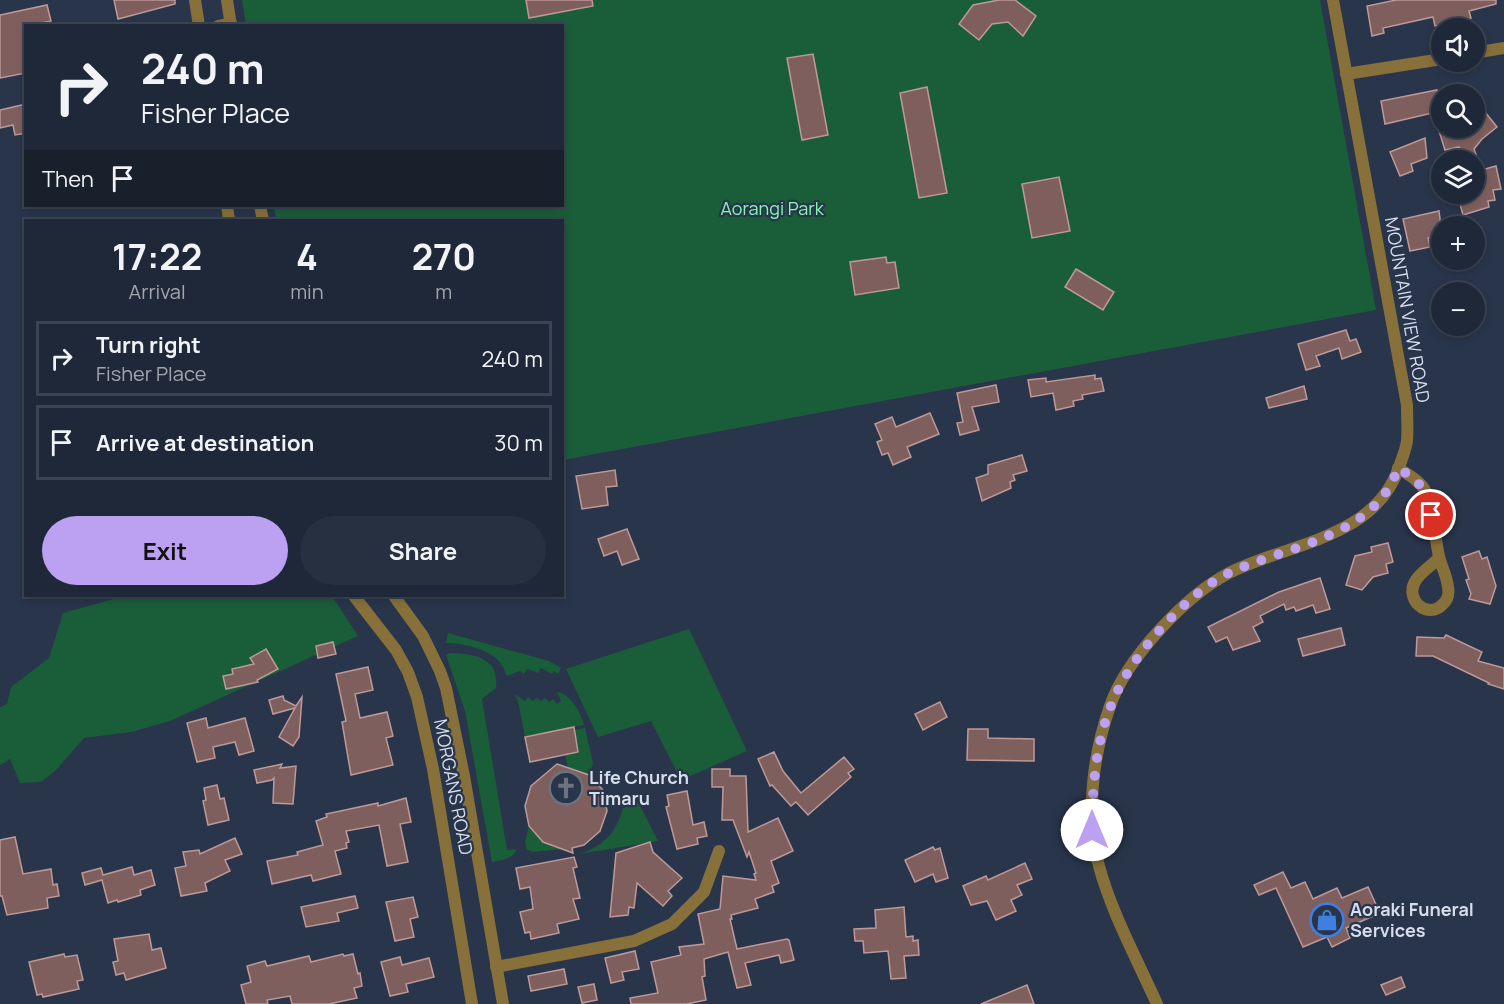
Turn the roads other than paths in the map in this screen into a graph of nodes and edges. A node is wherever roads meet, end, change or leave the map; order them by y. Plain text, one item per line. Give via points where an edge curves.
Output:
1 (195, 0) edge
2 (227, 0) edge
3 (1333, 0) edge
4 (199, 24) edge
5 (231, 24) edge
6 (1504, 48) edge
7 (1485, 51) edge
8 (1431, 61) edge
9 (1346, 74) junction
10 (1398, 468) junction
11 (1439, 558) dead end
12 (355, 597) edge
13 (395, 597) edge
14 (719, 851) dead end
15 (496, 968) junction
16 (472, 1004) edge
17 (503, 1004) edge
18 (1157, 1004) edge

1 - 4 street
2 - 5 street
3 - 9 street, MOUNTAIN VIEW ROAD
6 - 7 street
8 - 9 street
9 - 10 street, MOUNTAIN VIEW ROAD via 1407,405 1407,443
10 - 11 street via 1415,478 1427,493
10 - 18 street, MOUNTAIN VIEW ROAD via 1393,484 1369,511 1335,533 1229,573 1193,596 1135,658 1110,704 1098,748 1092,830 1099,866
12 - 16 street, MORGANS ROAD via 396,650 417,697 435,780
13 - 15 street, MORGANS ROAD via 423,636 446,688
14 - 15 street via 704,892 672,924 634,941
15 - 17 street, MORGANS ROAD

